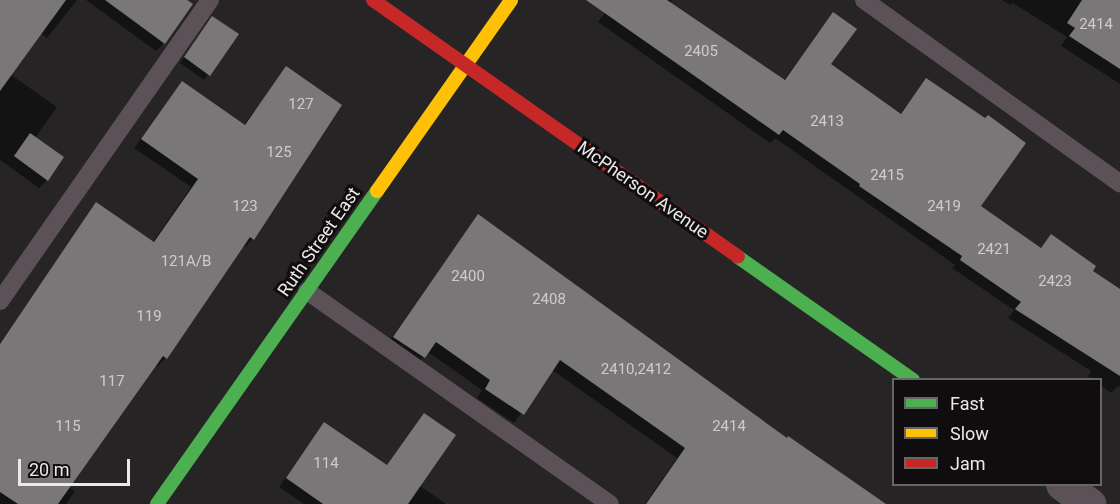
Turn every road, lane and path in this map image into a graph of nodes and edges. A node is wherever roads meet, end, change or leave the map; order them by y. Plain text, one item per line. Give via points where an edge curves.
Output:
1 (210, 0) edge
2 (373, 0) edge
3 (511, 0) edge
4 (864, 0) edge
5 (466, 65) junction
6 (1120, 183) edge
7 (307, 291) junction
8 (0, 300) edge
9 (910, 378) edge
10 (1065, 486) edge
11 (157, 504) edge
12 (610, 504) edge
13 (1090, 504) edge

1 - 8 lane
2 - 5 street, McPherson Avenue
3 - 5 street, Ruth Street East
4 - 6 lane
5 - 7 street, Ruth Street East
5 - 9 street, McPherson Avenue
7 - 11 street, Ruth Street East
7 - 12 lane
10 - 13 street

